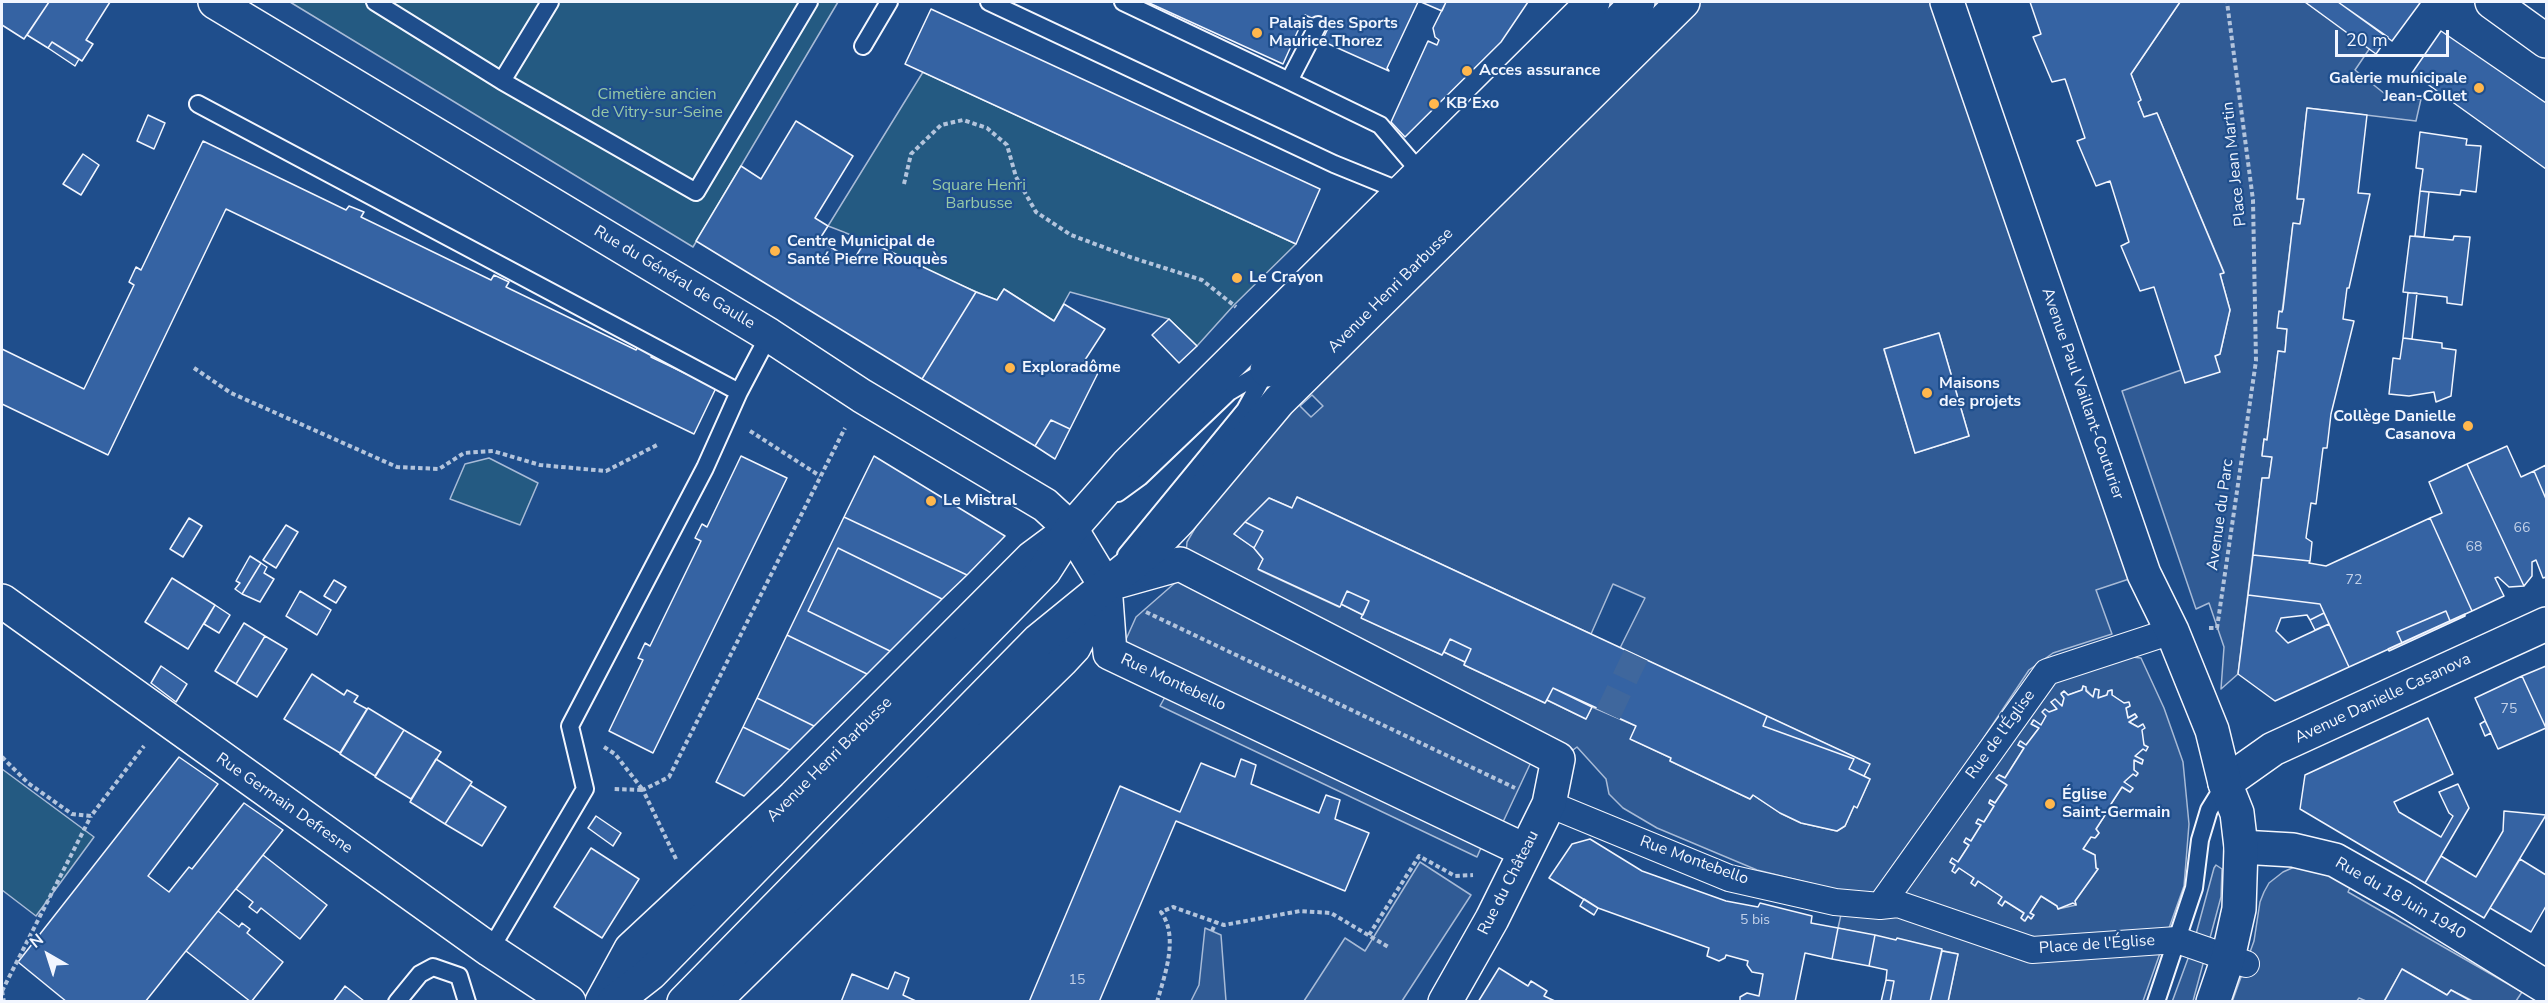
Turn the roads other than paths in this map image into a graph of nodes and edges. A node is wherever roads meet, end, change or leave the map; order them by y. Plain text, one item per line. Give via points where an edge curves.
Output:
1 (215, 2) edge
2 (375, 2) edge
3 (550, 2) edge
4 (809, 2) edge
5 (889, 2) edge
6 (988, 2) edge
7 (1123, 2) edge
8 (1593, 2) edge
9 (1638, 2) edge
10 (1683, 2) edge
11 (1947, 2) edge
12 (2492, 2) edge
13 (1318, 25) dead end
14 (2547, 41) edge
15 (863, 46) dead end
16 (502, 81) junction
17 (1289, 81) junction
18 (198, 104) dead end
19 (1412, 183) junction
20 (769, 335) junction
21 (1266, 370) junction
22 (739, 392) junction
23 (1071, 529) junction
24 (1105, 585) junction
25 (2, 601) edge
26 (2547, 624) edge
27 (2172, 631) junction
28 (2225, 783) junction
29 (1549, 804) junction
30 (2241, 847) junction
31 (1524, 850) junction
32 (1880, 906) junction
33 (2177, 940) junction
34 (490, 950) junction
35 (2237, 961) junction
36 (2547, 987) edge
37 (397, 1002) edge
38 (467, 1002) edge
39 (569, 1002) edge
40 (602, 1002) edge
41 (614, 1002) edge
42 (684, 1002) edge
43 (713, 1002) edge
44 (1445, 1002) edge
45 (2156, 1002) edge
46 (2213, 1002) edge

1 - 20 street, Rue du Général de Gaulle
2 - 16 lane
3 - 16 lane
4 - 16 lane via 696,192
5 - 15 lane
6 - 19 lane via 1334,164
7 - 17 lane
8 - 19 street, Avenue Henri Barbusse
9 - 21 street, Avenue Henri Barbusse
10 - 24 street, Avenue Henri Barbusse via 1279,401 1151,549
11 - 27 street, Avenue Paul Vaillant-Couturier via 2144,574
12 - 14 street
13 - 17 lane
17 - 19 lane via 1380,125
18 - 22 lane
19 - 23 street, Avenue Henri Barbusse via 1127,465
20 - 22 lane
20 - 23 street, Rue du Général de Gaulle via 862,396 1045,504
21 - 23 lane, Avenue Henri Barbusse via 1229,392 1140,477
21 - 24 lane, Avenue Henri Barbusse via 1245,410 1133,544
22 - 34 lane via 705,468 570,726 585,789
23 - 24 street, Rue du Général de Gaulle
23 - 40 street, Avenue Henri Barbusse via 1032,558 794,797 631,949
23 - 41 street, Avenue Henri Barbusse via 1044,572 651,973
24 - 29 street, Rue du Château via 1180,564 1558,759
24 - 31 street, Rue Montebello via 1110,653
24 - 42 street, Avenue Henri Barbusse via 1038,641
24 - 43 street, Avenue Henri Barbusse via 1074,647 1061,661
25 - 34 street, Rue Germain Defresne
26 - 28 street, Avenue Danielle Casanova via 2273,749
27 - 28 street, Avenue Paul Vaillant-Couturier via 2212,730
27 - 32 street, Rue de l'Église via 2047,672
28 - 30 street, Avenue Paul Vaillant-Couturier via 2237,813
28 - 33 lane via 2209,810 2200,840 2194,888
29 - 31 street, Rue du Château
29 - 32 street, Rue Montebello via 1729,878 1835,902
30 - 35 street, Avenue Paul Vaillant-Couturier
30 - 36 street, Rue du 18 Juin 1940 via 2293,850 2336,860
31 - 44 street, Rue du Château via 1492,919
32 - 33 street, Place de l'Église via 1898,904 2032,950
33 - 35 street, Place de l'Église
33 - 45 lane
34 - 39 street, Rue Germain Defresne
35 - 46 street, Avenue Paul Vaillant-Couturier
37 - 38 lane via 420,974 433,968 459,976

